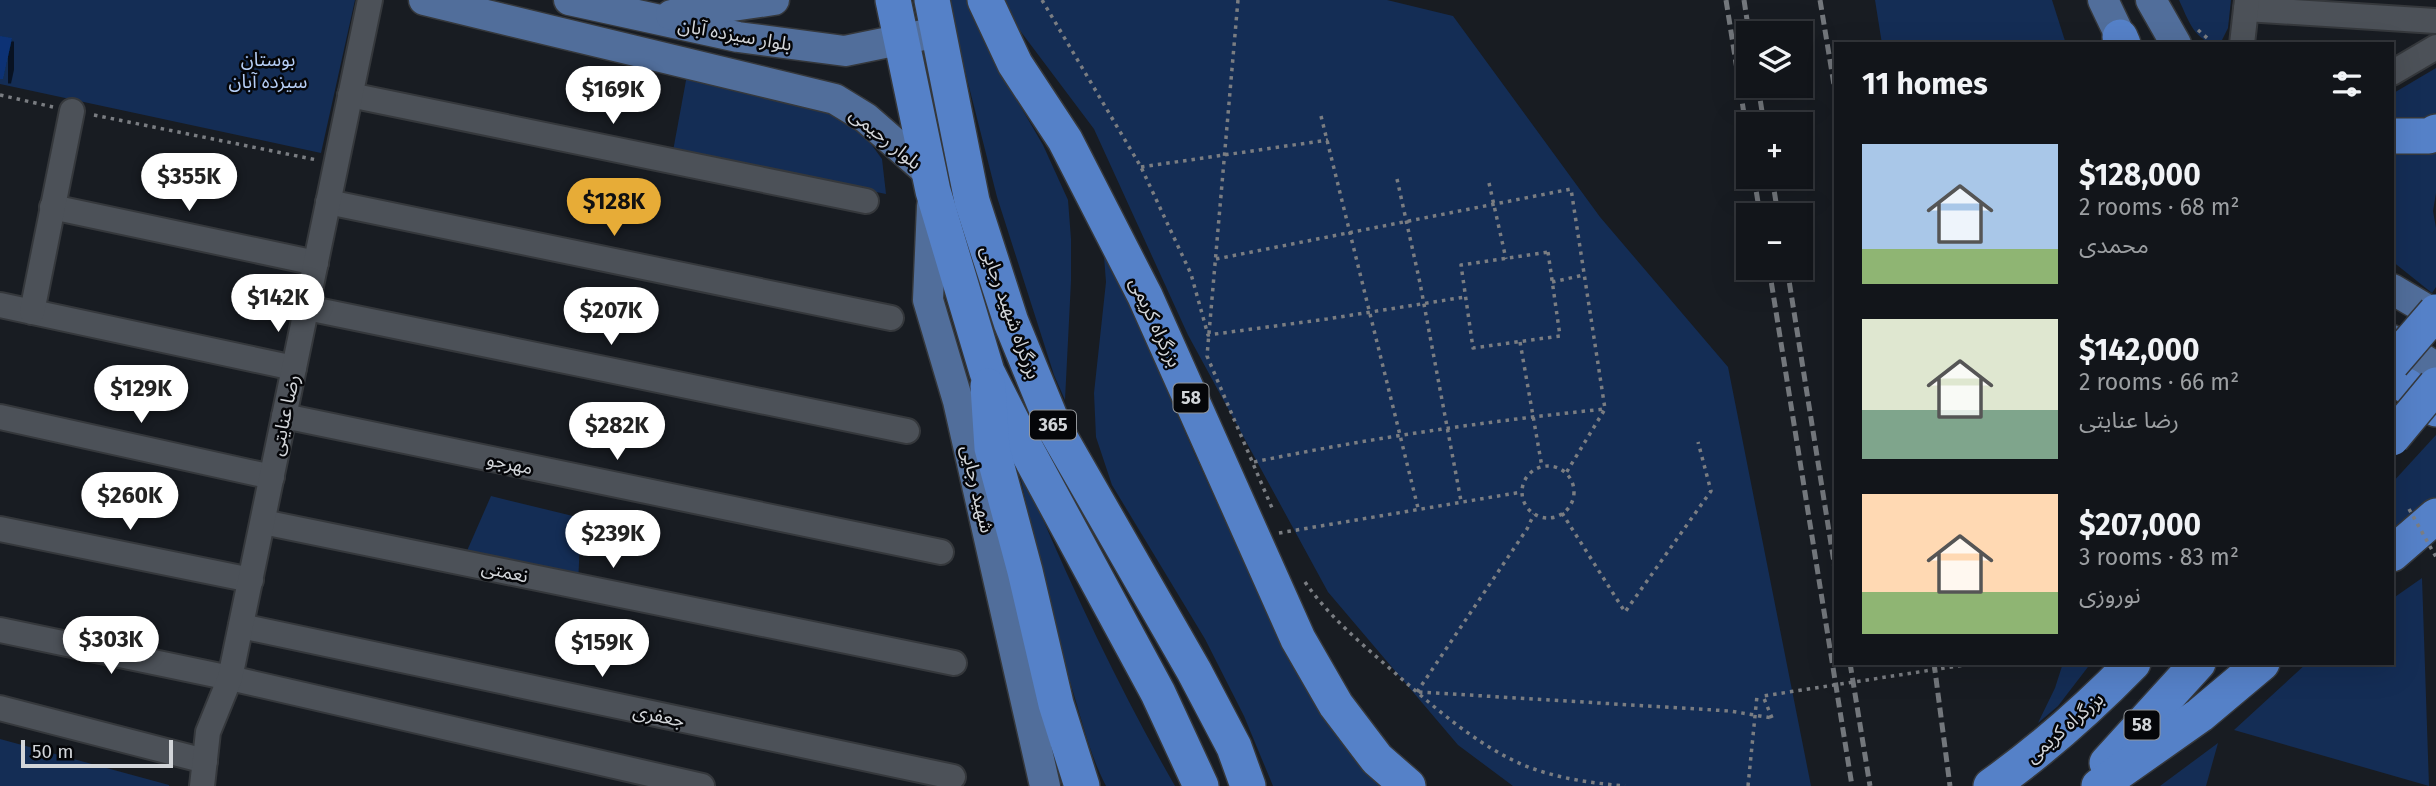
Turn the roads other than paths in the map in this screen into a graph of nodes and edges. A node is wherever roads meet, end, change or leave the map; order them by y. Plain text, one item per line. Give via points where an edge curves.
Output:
1 (370, 0) edge
2 (424, 0) edge
3 (569, 0) edge
4 (774, 0) edge
5 (878, 0) edge
6 (893, 0) edge
7 (985, 0) edge
8 (2103, 0) edge
9 (2151, 0) edge
10 (2247, 5) edge
11 (935, 16) edge
12 (649, 18) junction
13 (2436, 21) edge
14 (2186, 36) edge
15 (901, 40) junction
16 (2122, 41) edge
17 (2242, 42) edge
18 (805, 46) junction
19 (2436, 47) edge
20 (2394, 72) edge
21 (803, 90) junction
22 (350, 95) junction
23 (72, 111) road end
24 (2436, 132) edge
25 (2394, 136) edge
26 (931, 182) junction
27 (866, 201) dead end
28 (328, 202) junction
29 (52, 207) junction
30 (316, 263) junction
31 (2394, 290) edge
32 (0, 305) edge
33 (307, 308) junction
34 (32, 312) junction
35 (2436, 314) edge
36 (891, 318) dead end
37 (2394, 341) edge
38 (2394, 361) edge
39 (2436, 367) edge
40 (294, 368) junction
41 (987, 372) junction
42 (2394, 380) edge
43 (2436, 385) edge
44 (2436, 409) edge
45 (284, 416) junction
46 (0, 417) edge
47 (907, 431) dead end
48 (2394, 436) edge
49 (272, 477) junction
50 (2423, 513) edge
51 (263, 522) junction
52 (0, 529) edge
53 (2436, 550) edge
54 (2394, 551) edge
55 (941, 552) dead end
56 (2394, 570) edge
57 (251, 580) junction
58 (241, 626) junction
59 (0, 630) edge
60 (954, 663) dead end
61 (2101, 665) edge
62 (2131, 665) edge
63 (2196, 665) edge
64 (2260, 665) edge
65 (230, 677) junction
66 (0, 708) edge
67 (2030, 758) junction
68 (205, 761) junction
69 (953, 777) dead end
70 (202, 786) edge
71 (702, 786) edge
72 (1045, 786) edge
73 (1082, 786) edge
74 (1201, 786) edge
75 (1248, 786) edge
76 (1408, 786) edge
77 (1991, 786) edge
78 (2085, 786) edge
79 (2099, 786) edge

1 - 22 street, رضا عنایتی
2 - 21 main road, بلوار سیزده آبان
3 - 12 main road, بلوار سیزده آبان
4 - 12 main road
5 - 15 street
6 - 15 highway, بزرگراه شهید رجایی / 365
7 - 76 highway, بزرگراه کریمی / 58 via 1015,64 1065,140 1145,296 1275,530 1298,639 1336,705 1377,759
8 - 16 main road
9 - 14 main road
10 - 13 street
10 - 17 street
11 - 15 main road
11 - 75 highway, بزرگراه شهید رجایی / 365 via 972,201 1054,428 1194,671 1234,747
12 - 18 main road, بلوار سیزده آبان
15 - 18 main road, بلوار سیزده آبان via 845,51
15 - 26 highway, بزرگراه شهید رجایی / 365
18 - 21 main road via 820,55 825,75 821,83
19 - 20 street
21 - 26 main road, بلوار رحیمی via 835,99 866,118
22 - 27 street
22 - 28 street, رضا عنایتی
23 - 29 street
24 - 25 highway
26 - 41 highway, بزرگراه شهید رجایی / 365
26 - 72 main road, شهید رجایی via 928,300 958,401
28 - 30 street, رضا عنایتی
28 - 36 street
29 - 30 street
29 - 34 street
30 - 33 street, رضا عنایتی
31 - 35 main road
32 - 34 street
33 - 40 street, رضا عنایتی
33 - 47 street
34 - 40 street
35 - 38 highway, bridge
37 - 39 main road
40 - 45 street, رضا عنایتی
41 - 73 highway via 992,448 1056,704
41 - 74 highway, بزرگراه شهید رجایی / 365 via 1158,693
42 - 44 highway
43 - 48 highway, bridge
45 - 49 street, رضا عنایتی
45 - 55 street, مهرجو
46 - 49 street
49 - 51 street, رضا عنایتی
50 - 54 highway
51 - 57 street, رضا عنایتی
51 - 60 street, نعمتی
52 - 57 street
53 - 56 highway
57 - 58 street, رضا عنایتی
58 - 65 street, رضا عنایتی
58 - 69 street, جعفری
59 - 65 street
61 - 67 highway
62 - 67 highway, بزرگراه کریمی / 58
63 - 78 highway, 58
64 - 79 highway via 2200,715
65 - 68 street, رضا عنایتی via 208,732
65 - 71 street
66 - 68 street
67 - 77 highway, بزرگراه کریمی / 58
68 - 70 street, رضا عنایتی

